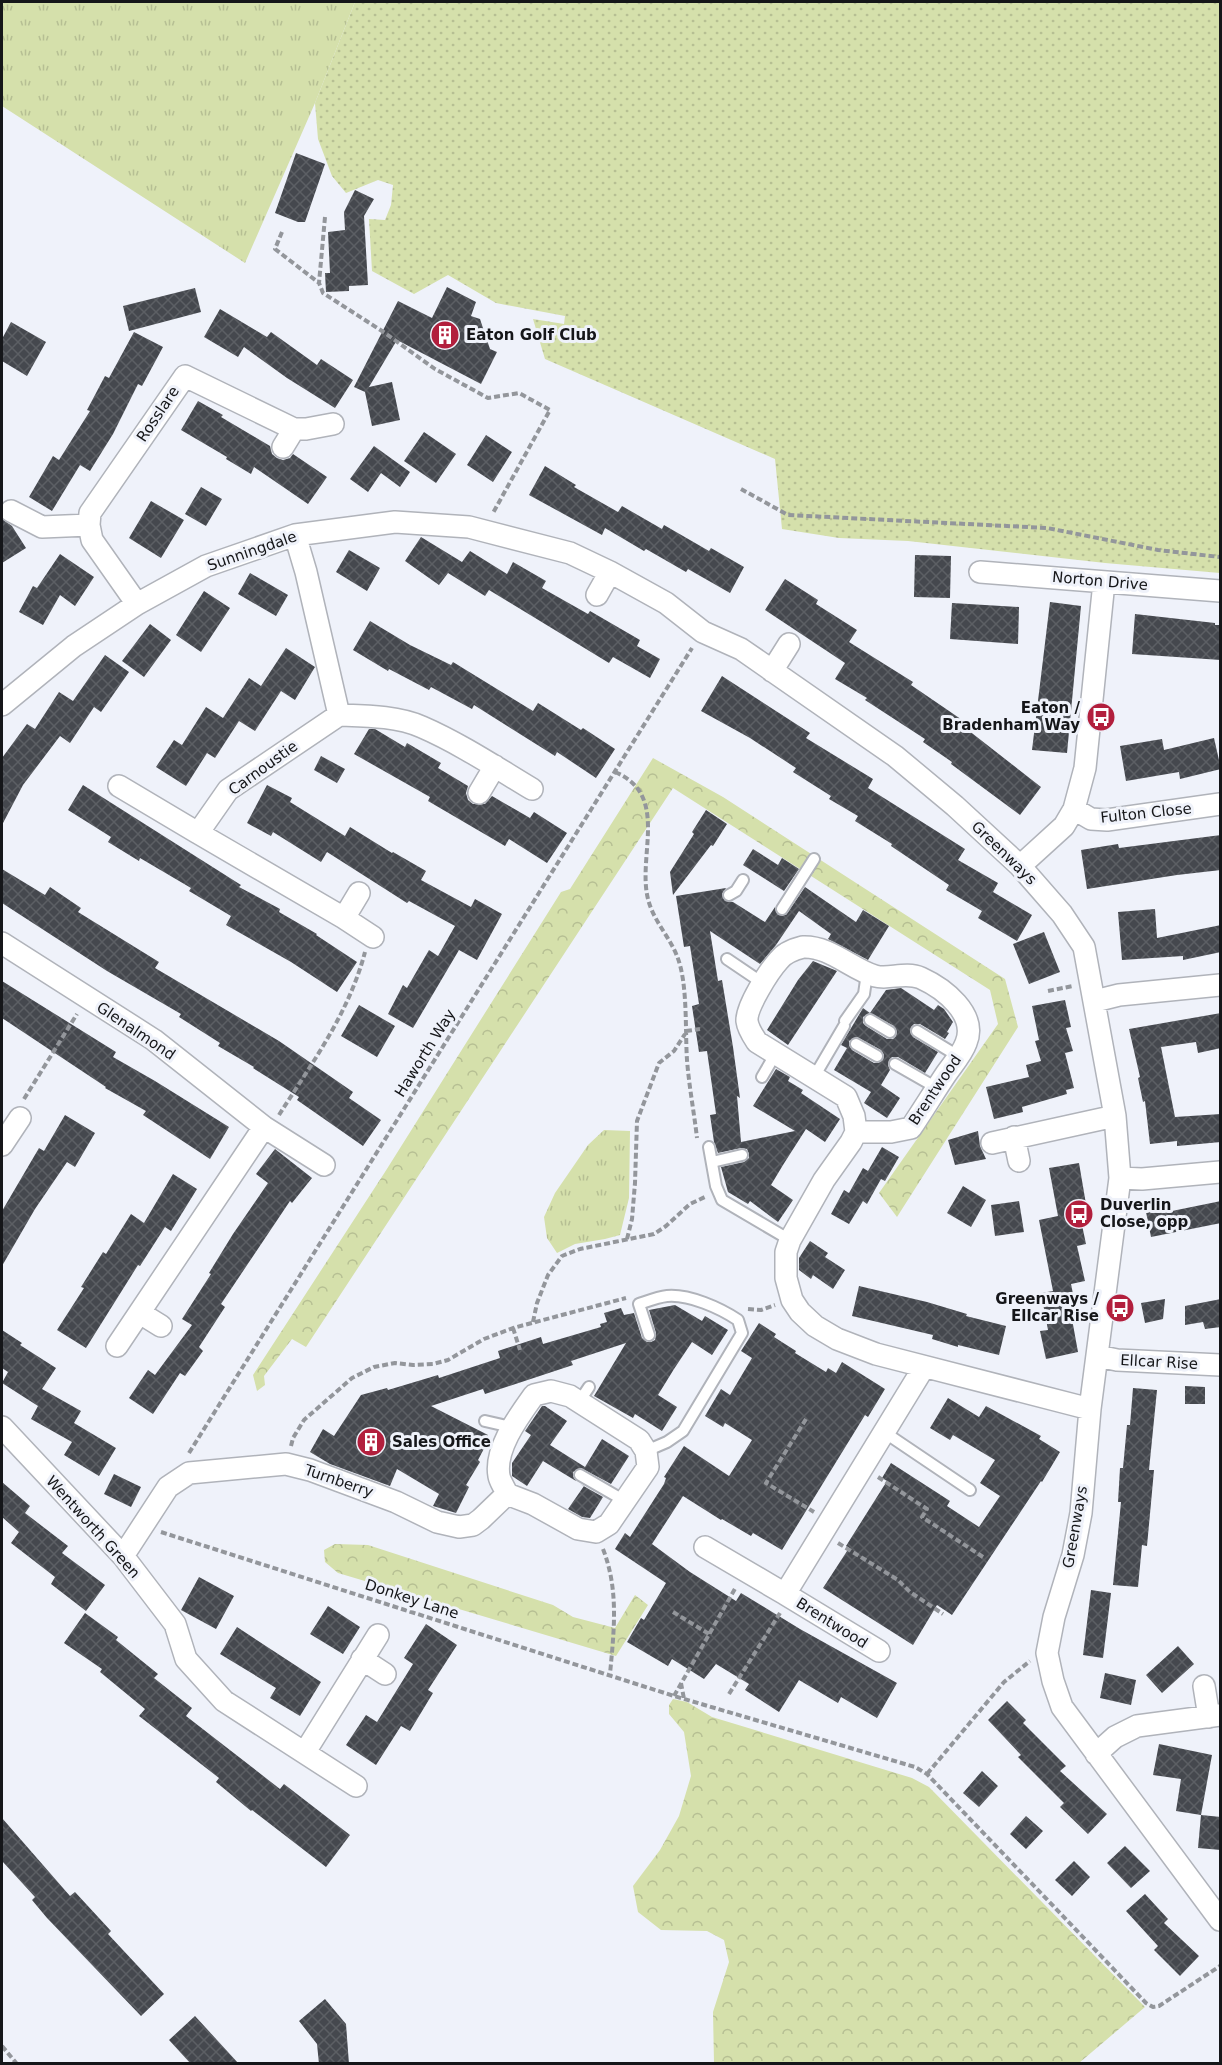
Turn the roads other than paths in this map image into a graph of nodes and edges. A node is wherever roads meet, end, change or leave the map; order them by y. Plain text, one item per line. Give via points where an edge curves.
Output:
1 (333, 424) dead end
2 (294, 429) junction
3 (283, 447) dead end
4 (10, 511) dead end
5 (89, 525) junction
6 (295, 535) junction
7 (610, 572) junction
8 (980, 572) dead end
9 (1104, 582) junction
10 (1221, 591) edge
11 (597, 595) dead end
12 (137, 604) junction
13 (703, 632) joint
14 (789, 644) dead end
15 (772, 671) junction
16 (2, 705) edge
17 (339, 715) junction
18 (495, 766) junction
19 (119, 786) dead end
20 (532, 789) dead end
21 (479, 793) dead end
22 (1221, 804) edge
23 (1074, 809) junction
24 (198, 833) junction
25 (814, 859) dead end
26 (1020, 866) junction
27 (742, 880) dead end
28 (359, 893) dead end
29 (729, 895) dead end
30 (782, 909) dead end
31 (344, 918) junction
32 (2, 944) edge
33 (369, 944) road end
34 (727, 959) dead end
35 (867, 973) junction
36 (764, 984) junction
37 (1221, 985) edge
38 (1095, 1001) junction
39 (870, 1020) dead end
40 (917, 1031) dead end
41 (890, 1032) dead end
42 (856, 1044) dead end
43 (776, 1053) junction
44 (878, 1056) dead end
45 (958, 1056) junction
46 (895, 1064) dead end
47 (762, 1077) dead end
48 (814, 1077) junction
49 (937, 1088) junction
50 (1115, 1116) junction
51 (20, 1118) road end
52 (266, 1129) junction
53 (856, 1132) junction
54 (1014, 1137) junction
55 (992, 1143) dead end
56 (2, 1145) edge
57 (704, 1148) road end
58 (742, 1155) dead end
59 (1019, 1161) dead end
60 (712, 1162) junction
61 (324, 1165) dead end
62 (1221, 1173) edge
63 (1120, 1178) junction
64 (790, 1239) junction
65 (140, 1313) junction
66 (161, 1326) dead end
67 (649, 1335) dead end
68 (117, 1346) dead end
69 (1098, 1356) junction
70 (1221, 1365) edge
71 (924, 1367) junction
72 (1090, 1409) junction
73 (485, 1421) dead end
74 (2, 1427) edge
75 (512, 1427) junction
76 (884, 1432) junction
77 (646, 1451) junction
78 (580, 1475) dead end
79 (970, 1490) dead end
80 (507, 1494) junction
81 (625, 1501) junction
82 (705, 1547) dead end
83 (123, 1556) junction
84 (788, 1595) junction
85 (378, 1635) dead end
86 (879, 1651) dead end
87 (362, 1659) junction
88 (385, 1674) dead end
89 (1204, 1686) dead end
90 (1215, 1716) edge
91 (305, 1752) junction
92 (1096, 1754) junction
93 (356, 1786) dead end
94 (1221, 1920) edge

1 - 2 street
2 - 3 street
2 - 5 street, Rosslare via 185,376 90,513
4 - 5 street via 42,527
5 - 12 street via 92,540
6 - 7 street, Sunningdale via 395,522 484,530 570,553
6 - 12 street, Sunningdale via 206,566
6 - 17 street
7 - 11 street
7 - 13 street, Sunningdale via 666,603
8 - 9 street, Norton Drive
9 - 10 street, Norton Drive
9 - 23 street via 1085,768
12 - 16 street, Sunningdale via 74,646
13 - 15 street, Greenways via 741,649
14 - 15 street
15 - 26 street, Greenways via 895,756
17 - 18 street via 377,717 420,726
17 - 24 street, Carnoustie via 228,790
18 - 20 street
18 - 21 street
19 - 24 street
22 - 23 street, Fulton Close via 1107,820 1091,819
23 - 26 street via 1064,825
24 - 31 street
25 - 30 lane
26 - 38 street, Greenways via 1062,914 1084,947
27 - 29 lane
28 - 31 street
31 - 33 street
32 - 52 street, Glenalmond via 154,1040
34 - 36 lane
35 - 36 street, Brentwood via 826,952 803,947 780,958
35 - 45 street, Brentwood via 879,977 919,977 955,1000 967,1020 967,1042
35 - 48 lane via 857,1012
36 - 43 street, Brentwood via 752,1003 747,1023 758,1042
37 - 38 street
38 - 50 street, Greenways
39 - 41 lane
40 - 45 lane
42 - 44 lane
43 - 47 lane
43 - 48 street, Brentwood
45 - 49 street, Brentwood
46 - 49 lane
48 - 53 street, Brentwood via 846,1098
49 - 53 street, Brentwood via 911,1128
50 - 54 street
50 - 63 street, Greenways
51 - 56 street
52 - 61 street, Glenalmond
52 - 65 street
53 - 64 street
54 - 55 street
54 - 59 street
57 - 60 lane
58 - 60 lane
60 - 64 lane via 722,1200
62 - 63 street
63 - 69 street, Greenways
64 - 71 street via 786,1278 800,1312 837,1339
65 - 66 street
65 - 68 street
67 - 77 lane via 639,1304 669,1296 723,1310 738,1320 742,1333 683,1431
69 - 70 street, Ellcar Rise
69 - 72 street, Greenways
71 - 72 street
71 - 76 street, Brentwood
72 - 92 street, Greenways via 1081,1513 1047,1653 1062,1707
73 - 75 lane
74 - 83 street, Wentworth Green
75 - 77 street via 534,1395 550,1391 584,1395 639,1440
75 - 80 street via 500,1457 499,1476
76 - 79 lane
76 - 84 street, Brentwood
77 - 81 street via 648,1467
78 - 81 lane
80 - 81 street via 578,1529 596,1532 609,1524
80 - 83 street, Turnberry via 473,1525 459,1527 286,1464 189,1473 168,1487
82 - 84 street, Brentwood
83 - 91 street, Wentworth Green via 175,1624 186,1659 224,1701
84 - 86 street, Brentwood
85 - 87 street
87 - 88 street
87 - 91 street
89 - 90 street
90 - 92 street via 1137,1726 1115,1737
91 - 93 street, Wentworth Green
92 - 94 street, Greenways

